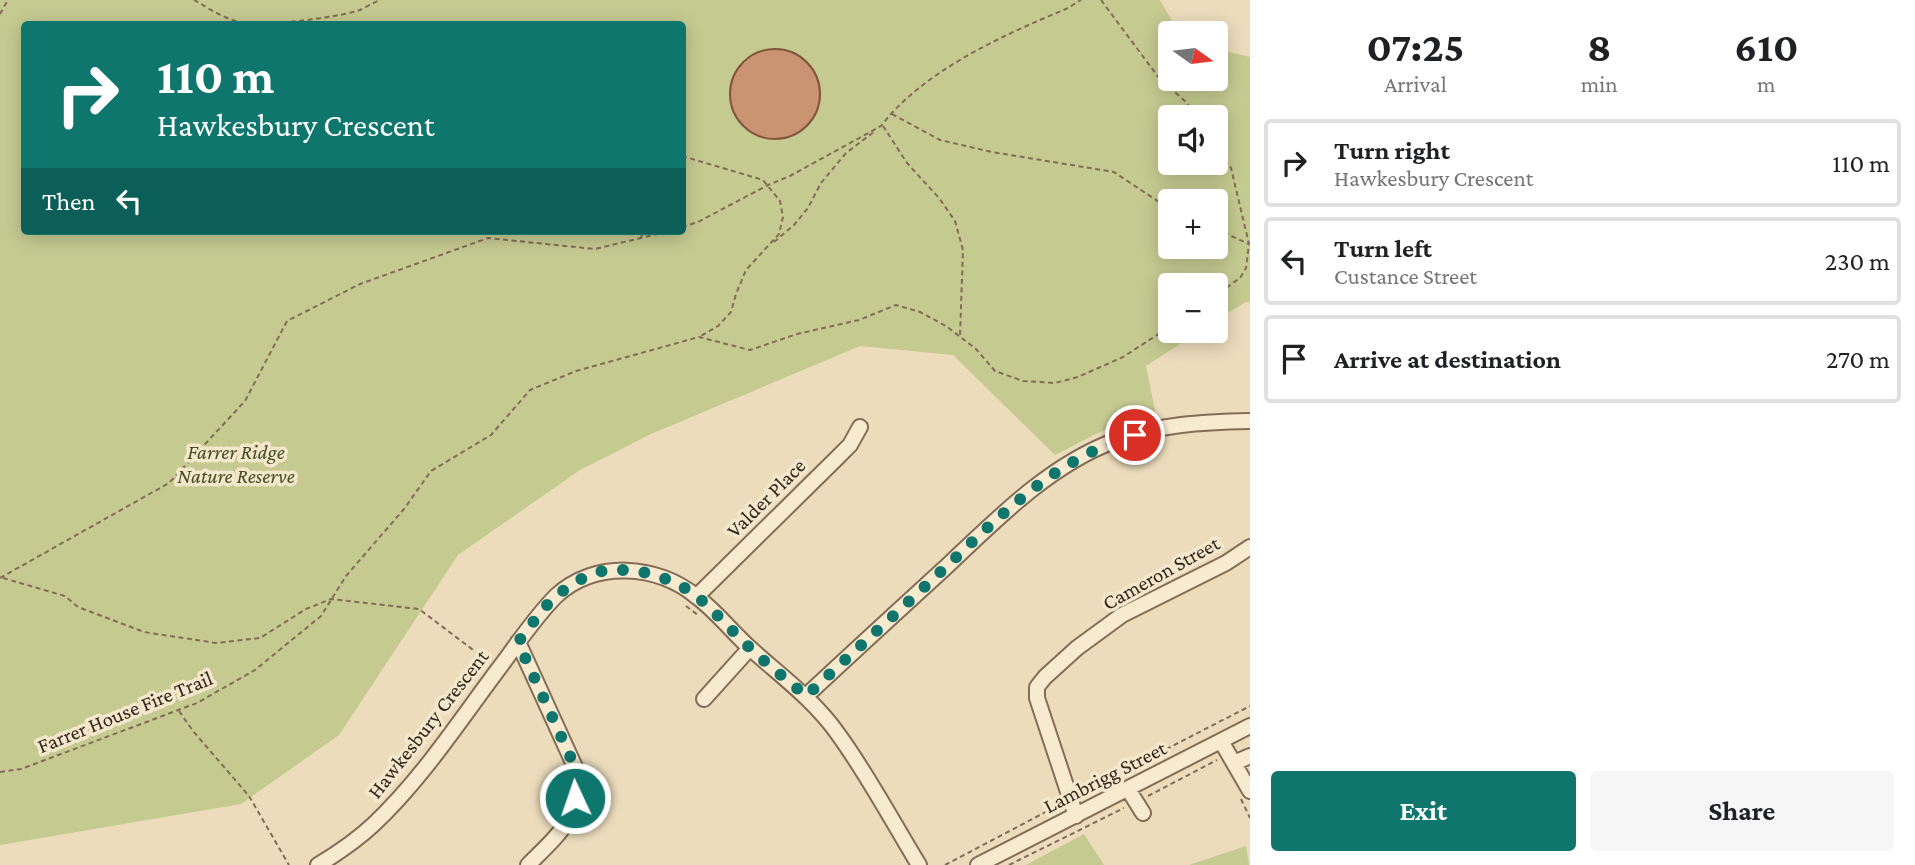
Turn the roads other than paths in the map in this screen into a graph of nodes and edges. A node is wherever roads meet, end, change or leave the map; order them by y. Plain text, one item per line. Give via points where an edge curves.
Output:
1 (1250, 421) edge
2 (860, 427) dead end
3 (1250, 547) edge
4 (691, 601) junction
5 (518, 642) junction
6 (750, 648) junction
7 (806, 696) junction
8 (704, 699) dead end
9 (1250, 726) edge
10 (1221, 741) junction
11 (1250, 756) edge
12 (1234, 763) junction
13 (1128, 789) junction
14 (1250, 791) edge
15 (1143, 813) dead end
16 (1076, 816) junction
17 (318, 865) edge
18 (528, 865) edge
19 (919, 865) edge
20 (978, 865) edge

1 - 7 street via 1153,429 1067,463 1025,495
2 - 4 street, Valder Place via 850,445
3 - 16 street, Cameron Street via 1122,615 1077,648 1037,687
4 - 5 street, Hawkesbury Crescent via 661,577 602,571 558,594
4 - 6 street, Hawkesbury Crescent
5 - 17 street, Hawkesbury Crescent via 399,798 344,849
5 - 18 street via 575,767 578,784 567,824
6 - 7 street, Hawkesbury Crescent
6 - 8 street
7 - 19 street, Hawkesbury Crescent via 837,733
9 - 10 street, Lambrigg Street
10 - 12 street
10 - 13 street, Lambrigg Street
11 - 12 street
12 - 14 street
13 - 15 street
13 - 16 street, Lambrigg Street
16 - 20 street, Lambrigg Street

